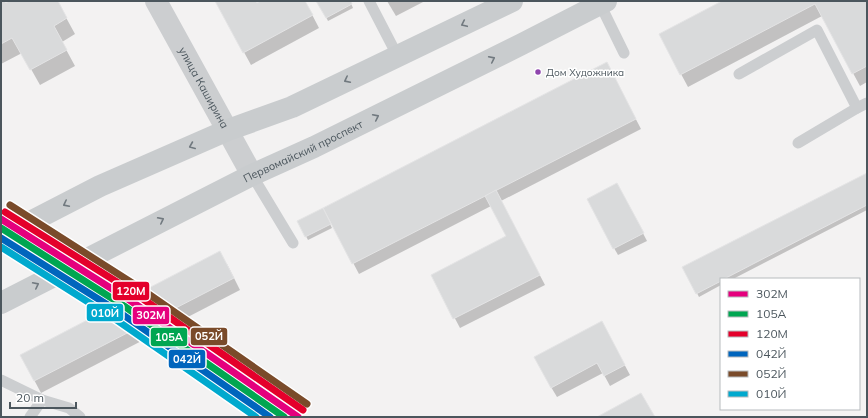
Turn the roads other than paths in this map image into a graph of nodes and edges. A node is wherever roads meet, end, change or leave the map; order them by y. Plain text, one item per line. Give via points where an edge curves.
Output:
1 (156, 1) edge
2 (369, 1) edge
3 (512, 1) edge
4 (603, 2) edge
5 (624, 53) dead end
6 (397, 55) junction
7 (739, 74) dead end
8 (862, 105) edge
9 (228, 130) junction
10 (798, 143) dead end
11 (252, 175) junction
12 (1, 237) edge
13 (293, 243) dead end
14 (1, 303) edge
15 (1, 380) edge
16 (42, 400) junction
17 (30, 417) edge
18 (80, 417) edge

1 - 9 main road, улица Каширина
2 - 6 lane
3 -> 6 main road
4 - 5 lane
11 -> 4 main road, Первомайский проспект via 314,147
6 -> 9 main road via 292,107
7 - 8 lane via 817,30
8 - 10 lane
9 - 11 main road, улица Каширина
9 -> 12 main road via 100,186
11 - 13 lane
14 -> 11 main road, Первомайский проспект
15 - 16 lane
16 - 17 lane
16 - 18 lane via 69,408

